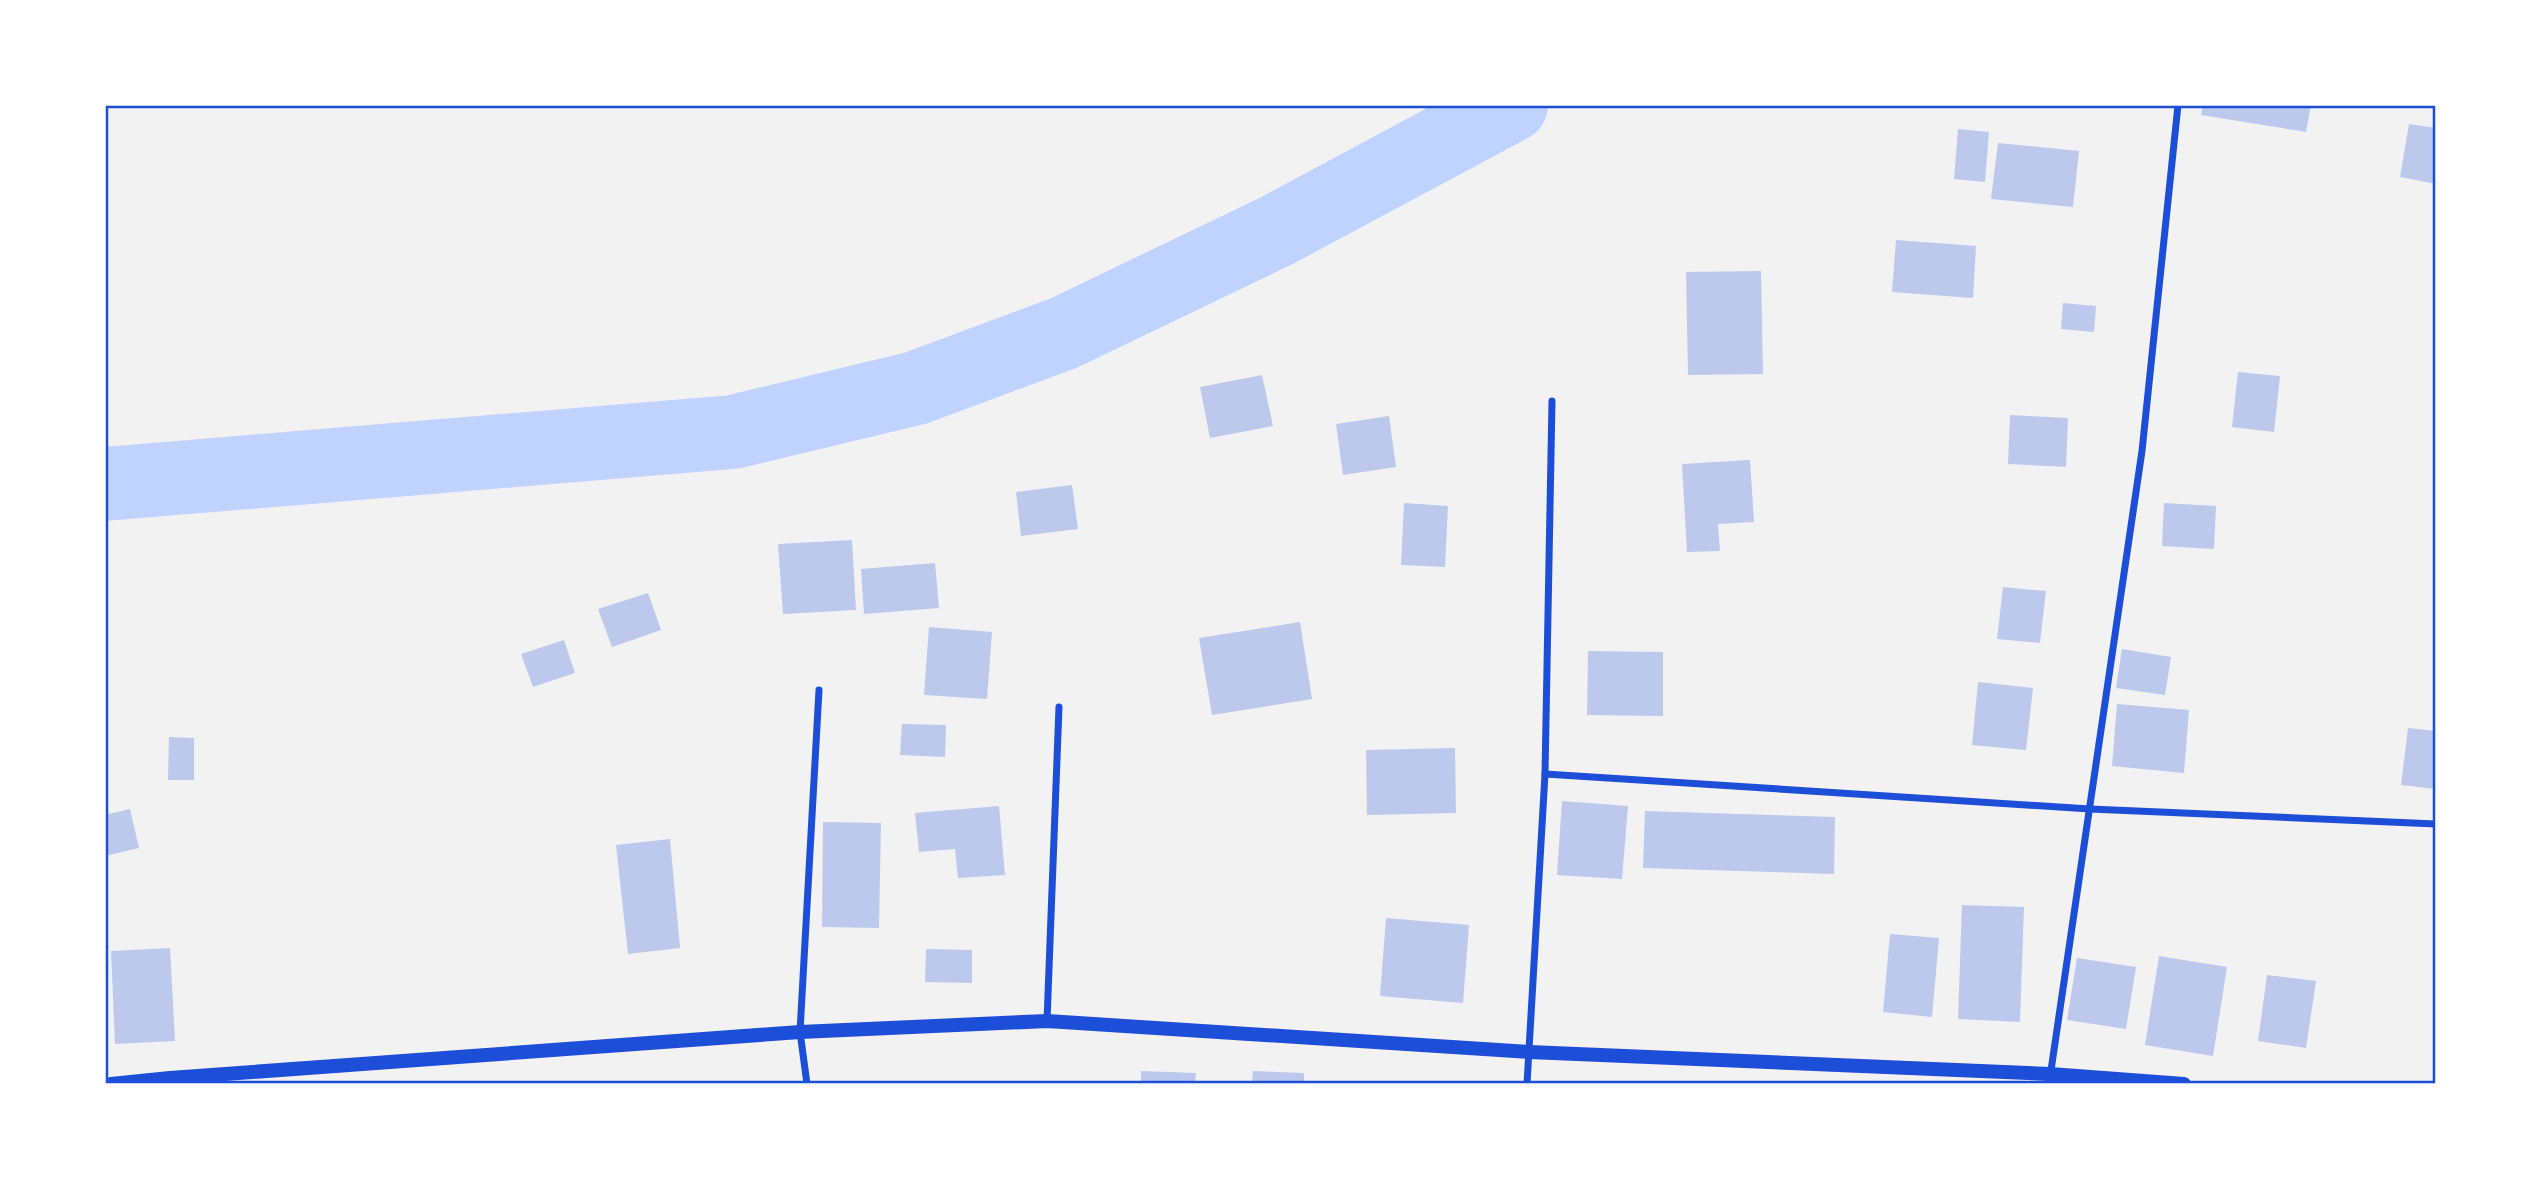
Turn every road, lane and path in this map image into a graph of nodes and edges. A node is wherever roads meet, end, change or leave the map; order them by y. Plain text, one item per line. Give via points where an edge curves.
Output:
1 (2178, 105) edge
2 (1552, 401) dead end
3 (819, 690) dead end
4 (1059, 707) dead end
5 (1545, 774) junction
6 (2090, 809) junction
7 (2436, 824) edge
8 (1047, 1021) junction
9 (800, 1032) junction
10 (1529, 1052) junction
11 (2049, 1079) edge
12 (170, 1081) edge
13 (111, 1084) edge
14 (807, 1084) edge
15 (1527, 1084) edge
16 (2184, 1084) edge

1 - 6 street via 2142,451
2 - 5 street
3 - 9 street
4 - 8 street
5 - 6 street
5 - 10 street
6 - 7 street
6 - 11 street
8 - 9 main road
8 - 10 main road
9 - 12 main road
9 - 14 street
10 - 11 main road
10 - 15 street
11 - 16 main road
12 - 13 main road

